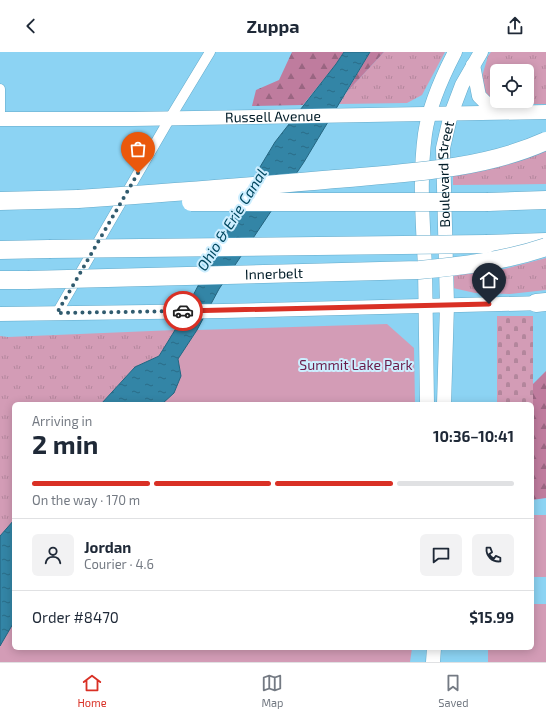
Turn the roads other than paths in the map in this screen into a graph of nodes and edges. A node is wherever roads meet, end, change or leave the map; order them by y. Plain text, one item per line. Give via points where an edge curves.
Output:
1 (210, 52) edge
2 (455, 52) edge
3 (481, 52) edge
4 (473, 65) junction
5 (0, 89) edge
6 (546, 112) edge
7 (505, 113) junction
8 (429, 114) junction
9 (451, 114) junction
10 (170, 118) junction
11 (0, 119) edge
12 (546, 141) edge
13 (78, 199) junction
14 (546, 200) edge
15 (0, 201) edge
16 (546, 242) edge
17 (546, 247) edge
18 (0, 250) edge
19 (0, 280) edge
20 (543, 303) edge
21 (447, 305) junction
22 (426, 306) junction
23 (57, 313) junction
24 (0, 314) edge
25 (427, 402) edge
26 (444, 402) edge
27 (434, 650) edge
28 (432, 662) edge

1 - 10 street
2 - 8 main road, Boulevard Street
3 - 4 main road, Boulevard Street
4 - 7 main road via 479,96
4 - 9 main road, Boulevard Street
5 - 11 street
6 - 7 main road, Russell Avenue
7 - 9 main road, Russell Avenue
8 - 9 main road, Russell Avenue
8 - 10 main road, Russell Avenue
8 - 22 main road, Boulevard Street via 422,165
9 - 21 main road, Boulevard Street via 445,132 442,161
10 - 11 main road, Russell Avenue
10 - 23 street
12 - 13 highway, bridge via 499,157 457,166 395,174
13 - 14 highway, bridge via 207,202
13 - 15 highway
16 - 18 highway, bridge
17 - 19 highway, Innerbelt, bridge via 471,265 419,270
20 - 21 main road
21 - 22 main road
21 - 26 main road, Boulevard Street
22 - 23 main road
22 - 25 main road, Boulevard Street
23 - 24 main road
27 - 28 main road

